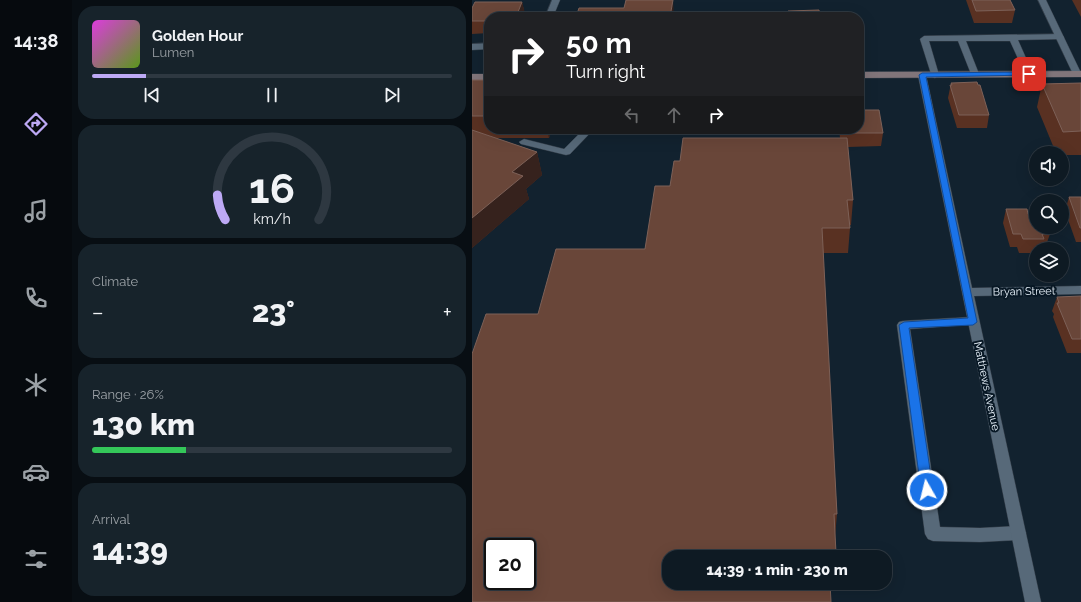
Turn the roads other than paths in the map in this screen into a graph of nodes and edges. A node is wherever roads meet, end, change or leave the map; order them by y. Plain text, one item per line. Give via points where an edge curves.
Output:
1 (556, 0) edge
2 (1042, 0) edge
3 (551, 12) edge
4 (1060, 37) junction
5 (961, 38) junction
6 (1013, 38) junction
7 (484, 46) edge
8 (472, 47) edge
9 (935, 74) junction
10 (975, 74) junction
11 (1029, 74) junction
12 (1079, 74) edge
13 (864, 75) edge
14 (922, 75) junction
15 (472, 77) edge
16 (484, 77) edge
17 (584, 134) edge
18 (524, 142) dead end
19 (1081, 290) edge
20 (966, 292) junction
21 (973, 322) junction
22 (1018, 533) junction
23 (1033, 602) edge

1 - 3 street
2 - 4 street
4 - 6 street
4 - 12 street
5 - 6 street
5 - 9 street via 924,39
5 - 10 street
6 - 11 street
7 - 8 street
9 - 10 main road
9 - 14 main road
10 - 11 main road
11 - 12 main road
13 - 14 main road
14 - 20 street, Matthews Avenue
15 - 16 main road
17 - 18 street via 566,152
19 - 20 street, Bryan Street
20 - 21 street, Matthews Avenue
21 - 22 street, Matthews Avenue
21 - 22 street via 904,325 933,534
22 - 23 street, Matthews Avenue

